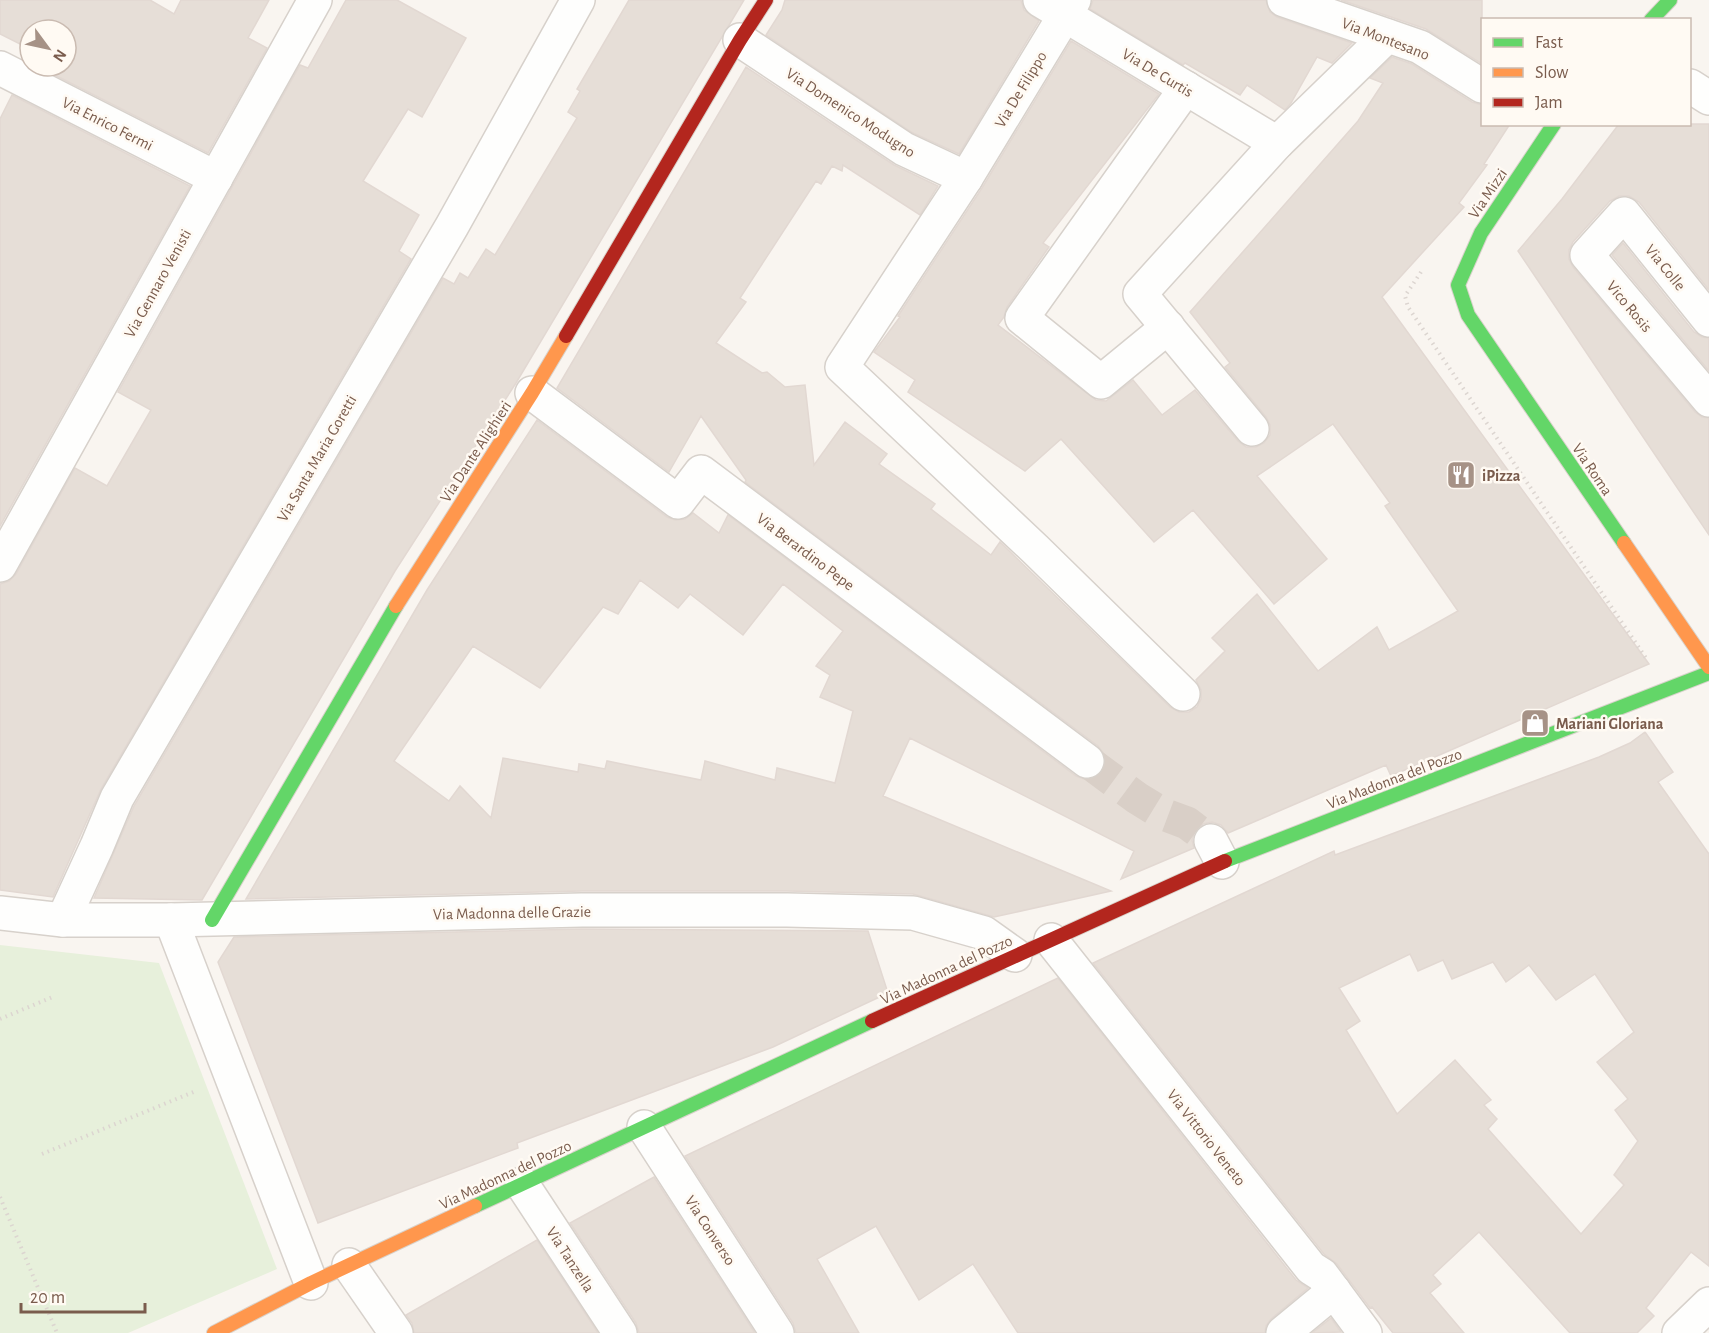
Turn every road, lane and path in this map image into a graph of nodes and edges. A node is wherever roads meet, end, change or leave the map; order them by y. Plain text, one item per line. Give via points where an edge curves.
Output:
1 (315, 0) edge
2 (578, 0) edge
3 (766, 0) edge
4 (1284, 0) edge
5 (1670, 0) edge
6 (1059, 5) edge
7 (1653, 18) edge
8 (1388, 36) junction
9 (740, 40) junction
10 (0, 68) edge
11 (1481, 85) edge
12 (1691, 87) edge
13 (1186, 88) junction
14 (1709, 98) edge
15 (1550, 126) edge
16 (1277, 143) junction
17 (216, 178) junction
18 (966, 178) junction
19 (1624, 214) joint
20 (1458, 285) joint
21 (1709, 320) edge
22 (1168, 327) junction
23 (532, 393) junction
24 (1709, 400) edge
25 (1252, 429) dead end
26 (0, 565) edge
27 (1709, 667) edge
28 (1709, 673) edge
29 (1183, 694) dead end
30 (1087, 761) tunnel mouth
31 (0, 913) edge
32 (63, 920) junction
33 (171, 920) junction
34 (212, 920) junction
35 (1051, 940) junction
36 (1015, 955) junction
37 (55, 996) dead end
38 (0, 1019) edge
39 (231, 1076) junction
40 (644, 1127) junction
41 (42, 1154) dead end
42 (522, 1184) junction
43 (0, 1197) edge
44 (350, 1265) junction
45 (311, 1283) junction
46 (1334, 1292) junction
47 (1709, 1304) edge
48 (57, 1333) edge
49 (214, 1333) edge
50 (396, 1333) edge
51 (620, 1333) edge
52 (777, 1333) edge
53 (1283, 1333) edge
54 (1365, 1333) edge
55 (1678, 1333) edge

1 - 17 street, Via Gennaro Venisti
2 - 32 street, Via Santa Maria Goretti via 440,246 117,798
3 - 9 street, Via Dante Alighieri
4 - 8 street, Via Montesano
5 - 7 street
6 - 13 street, Via De Curtis
6 - 18 street, Via De Filippo
8 - 11 street, Via Montesano via 1420,47
8 - 16 street
9 - 18 street, Via Domenico Modugno via 904,149
9 - 23 street, Via Dante Alighieri
10 - 17 street, Via Enrico Fermi
12 - 14 street
13 - 16 street, Via De Curtis
13 - 22 street via 1022,318 1101,382
15 - 20 street, Via Mizzi via 1481,233
16 - 22 street via 1140,294
17 - 26 street, Via Gennaro Venisti
18 - 29 street, Via De Filippo via 842,367
19 - 21 street, Via Colle
19 - 24 street, Vico Rosis via 1587,255
20 - 27 street, Via Roma via 1468,315
22 - 25 street
23 - 30 street, Via Berardino Pepe via 678,502 700,472
23 - 34 street, Via Dante Alighieri via 411,580
28 - 35 street, Via Madonna del Pozzo via 1216,851
31 - 32 street, Via Madonna delle Grazie
32 - 33 street, Via Madonna delle Grazie
33 - 34 street, Via Madonna delle Grazie
33 - 39 street
34 - 36 street, Via Madonna delle Grazie via 582,910 913,913 984,933
35 - 36 street, Via Madonna del Pozzo
35 - 46 street, Via Vittorio Veneto
36 - 40 street, Via Madonna del Pozzo
37 - 38 path
39 - 41 path
39 - 45 street
40 - 42 street, Via Madonna del Pozzo
40 - 52 street, Via Converso
42 - 44 street, Via Madonna del Pozzo
42 - 51 street, Via Tanzella
43 - 48 path
44 - 45 street, Via Madonna del Pozzo
44 - 50 street
45 - 49 street, Via Madonna del Pozzo
46 - 53 street
46 - 54 street, Via Vittorio Veneto
47 - 55 street

